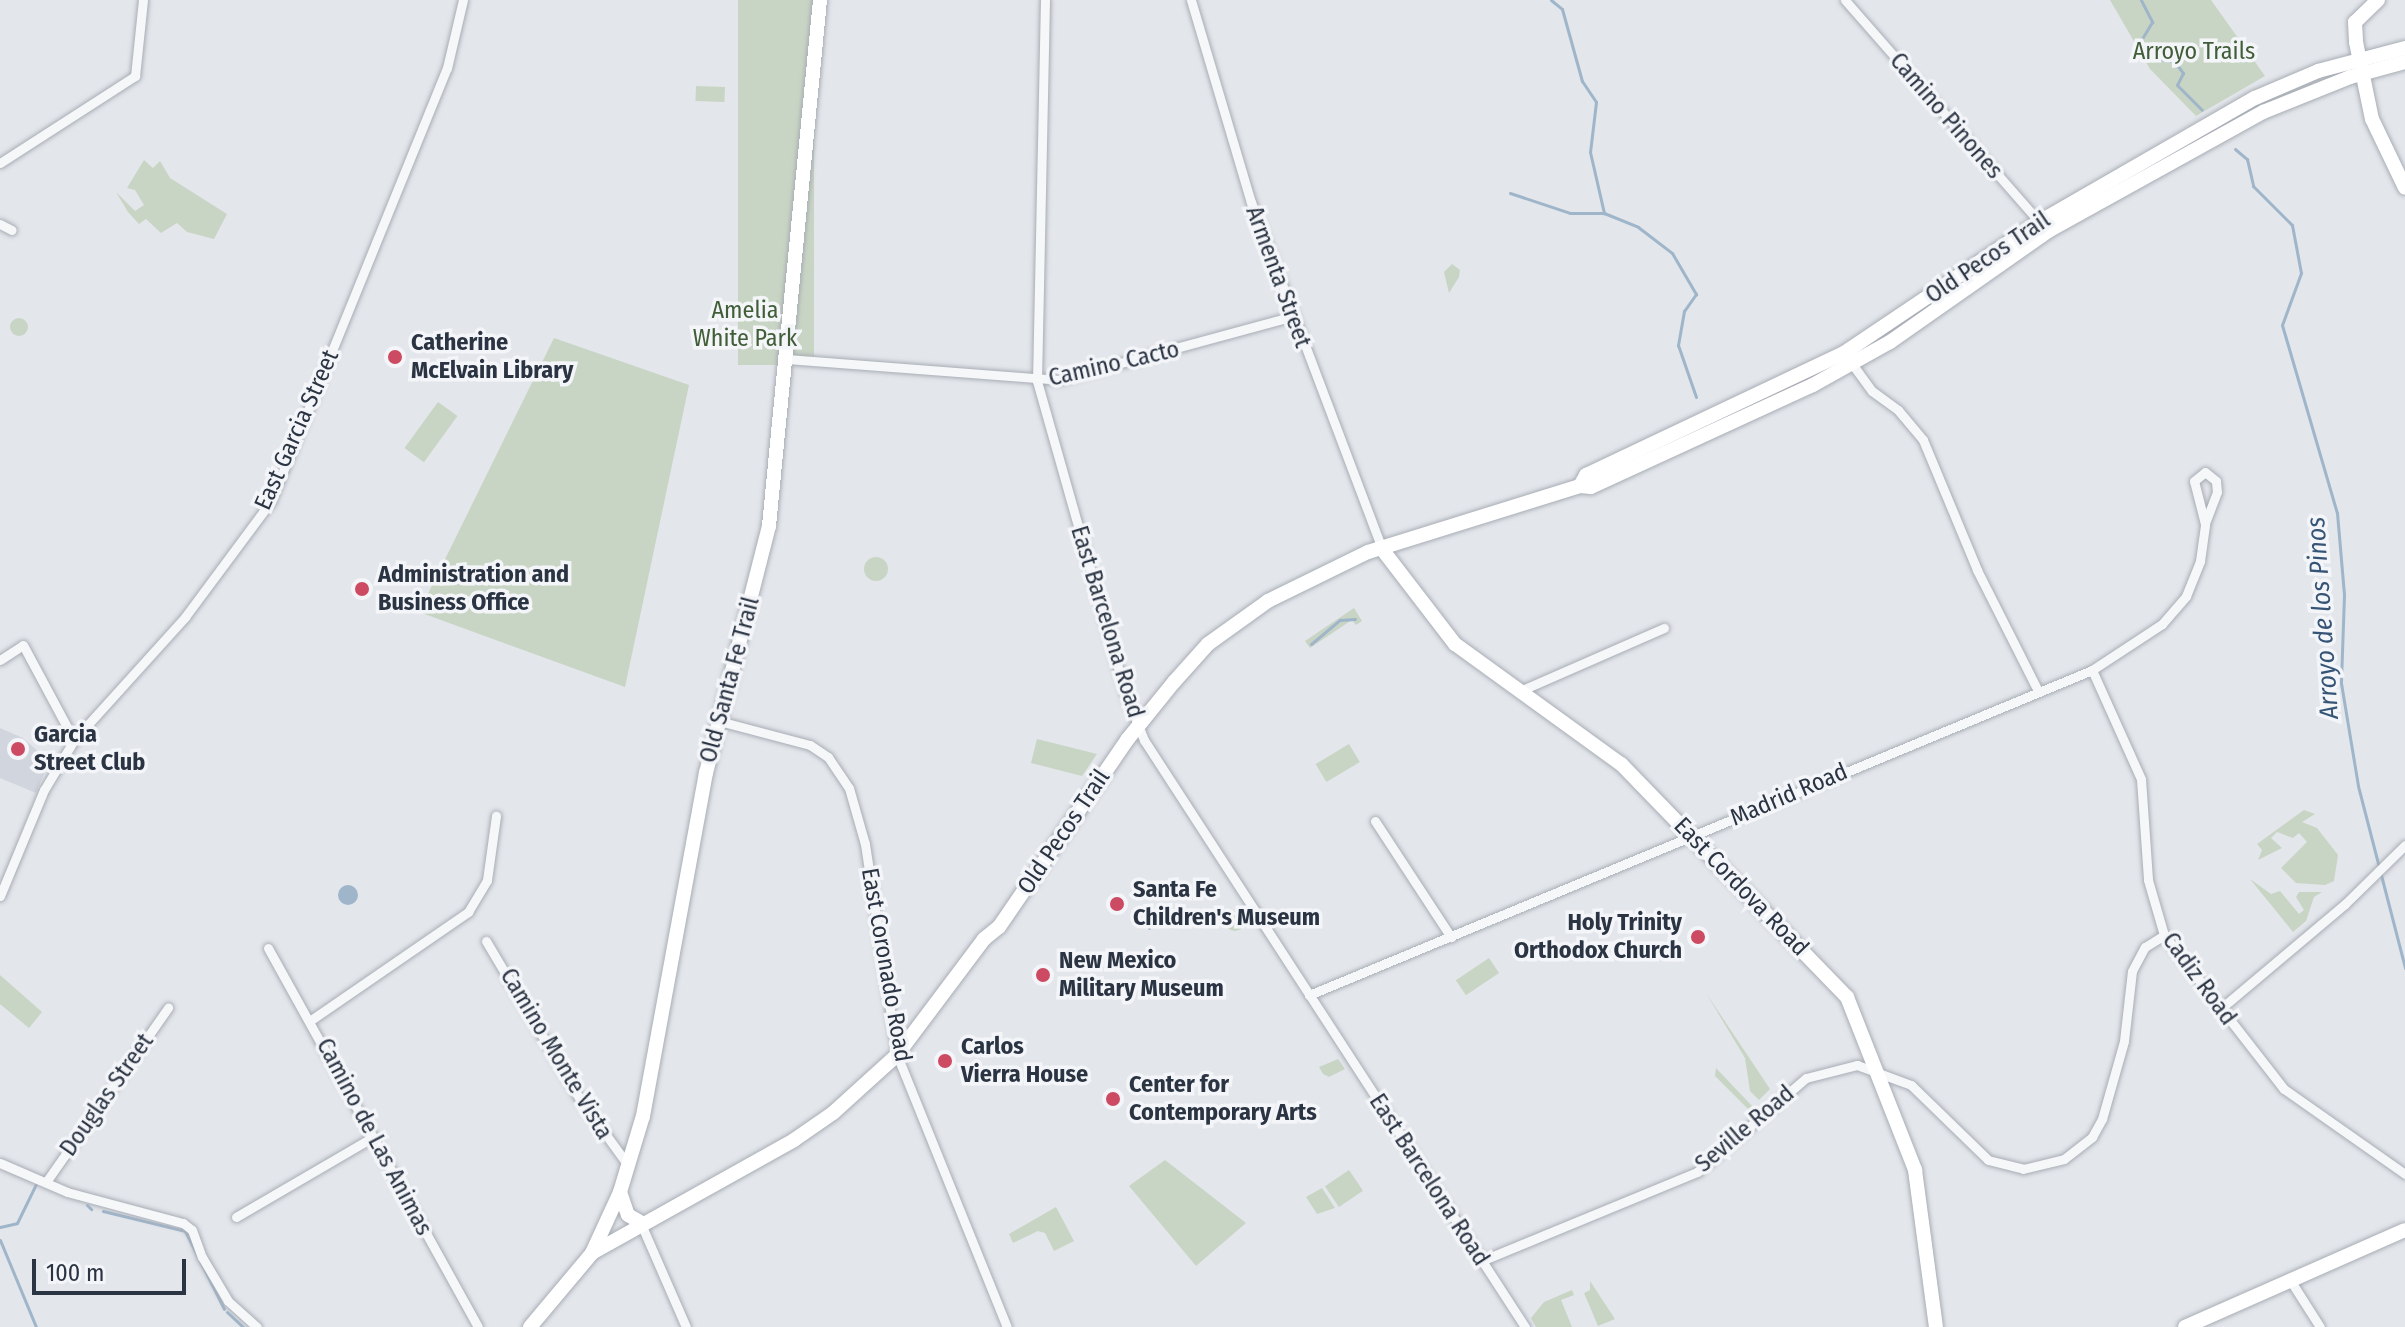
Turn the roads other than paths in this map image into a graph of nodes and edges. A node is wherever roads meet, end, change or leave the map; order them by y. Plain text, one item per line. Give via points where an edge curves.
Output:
1 (143, 0) edge
2 (820, 0) edge
3 (1045, 0) edge
4 (1191, 0) edge
5 (1845, 0) edge
6 (2378, 0) edge
7 (466, 1) edge
8 (2405, 48) edge
9 (2405, 62) edge
10 (2360, 65) junction
11 (0, 163) edge
12 (2405, 188) edge
13 (0, 224) edge
14 (2044, 226) junction
15 (12, 230) dead end
16 (1293, 316) junction
17 (788, 359) junction
18 (1848, 359) junction
19 (1037, 381) junction
20 (2205, 524) junction
21 (1382, 549) junction
22 (1664, 628) dead end
23 (0, 660) edge
24 (2092, 670) junction
25 (1522, 690) junction
26 (2038, 691) junction
27 (719, 721) junction
28 (1139, 727) junction
29 (74, 740) junction
30 (496, 816) dead end
31 (1375, 821) dead end
32 (1692, 836) junction
33 (2403, 850) edge
34 (0, 896) edge
35 (2164, 935) junction
36 (1451, 937) junction
37 (486, 941) dead end
38 (268, 948) dead end
39 (1309, 995) junction
40 (168, 1008) dead end
41 (2219, 1010) junction
42 (311, 1020) junction
43 (897, 1055) junction
44 (1877, 1069) junction
45 (373, 1137) junction
46 (0, 1163) edge
47 (628, 1165) junction
48 (2405, 1174) edge
49 (46, 1182) junction
50 (620, 1192) junction
51 (236, 1217) dead end
52 (640, 1222) junction
53 (2405, 1230) edge
54 (592, 1253) junction
55 (1481, 1261) junction
56 (2292, 1283) junction
57 (257, 1327) edge
58 (478, 1327) edge
59 (530, 1327) edge
60 (686, 1327) edge
61 (1007, 1327) edge
62 (1525, 1327) edge
63 (1936, 1327) edge
64 (2185, 1327) edge
65 (2320, 1327) edge

1 - 11 street via 141,62 135,76
2 - 17 street, Old Santa Fe Trail
3 - 19 street, East Barcelona Road
4 - 16 street, Armenta Street via 1217,99
5 - 14 street, Camino Pinones
6 - 10 street via 2355,22
7 - 29 street, East Garcia Street via 447,68 271,501 185,617
8 - 10 street, Old Pecos Trail
9 - 10 street, Old Pecos Trail
10 - 12 street via 2377,132
10 - 14 street, Old Pecos Trail
13 - 15 street
14 - 18 street, Old Pecos Trail
16 - 19 street, Camino Cacto via 1165,355
16 - 21 street, Armenta Street
17 - 19 street, Camino Cacto
17 - 27 street, Old Santa Fe Trail via 769,526
18 - 21 street, Old Pecos Trail via 1609,480
18 - 26 street via 1923,440 1977,570
19 - 28 street, East Barcelona Road
20 - 20 street, Madrid Road via 2194,481 2205,472 2216,481 2217,492
20 - 24 street, Madrid Road via 2194,579 2175,612
21 - 25 street, East Cordova Road via 1448,638
21 - 28 street, Old Pecos Trail via 1289,589 1208,644
22 - 25 street
23 - 29 street via 23,645
24 - 26 street, Madrid Road
24 - 35 street, Cadiz Road via 2141,779 2148,880
25 - 32 street, East Cordova Road via 1621,764
26 - 32 street, Madrid Road
27 - 43 street, East Coronado Road via 810,745 841,772 865,844
27 - 47 street, Old Santa Fe Trail via 645,1103
28 - 39 street, East Barcelona Road
28 - 43 street, Old Pecos Trail via 1007,916
29 - 34 street, East Garcia Street via 44,790
30 - 42 street via 487,880 468,912
31 - 36 street
32 - 36 street, Madrid Road
32 - 44 street, East Cordova Road via 1842,990
33 - 41 street
35 - 41 street, Cadiz Road
35 - 44 street, Seville Road via 2145,947 2132,971 2124,1041 2102,1119 2092,1137 2064,1159 2023,1169 1988,1160 1911,1085
36 - 39 street, Madrid Road
37 - 47 street, Camino Monte Vista via 580,1099
38 - 42 street, Camino de Las Animas
39 - 55 street, East Barcelona Road
40 - 49 street, Douglas Street
41 - 48 street, Cadiz Road via 2284,1089
42 - 45 street, Camino de Las Animas
43 - 52 street, Old Pecos Trail via 794,1140
43 - 61 street, East Coronado Road
44 - 55 street, Seville Road via 1857,1065 1806,1078 1697,1172
44 - 63 street, East Cordova Road via 1919,1185
45 - 51 street
45 - 58 street, Camino de Las Animas
46 - 49 street
47 - 50 street, Old Santa Fe Trail
49 - 57 street via 192,1230 215,1281
50 - 52 street via 628,1215
50 - 54 street, Old Santa Fe Trail
52 - 54 street, Old Pecos Trail
52 - 60 street
53 - 56 street
54 - 59 street, Old Santa Fe Trail
55 - 62 street, East Barcelona Road
56 - 64 street
56 - 65 street

